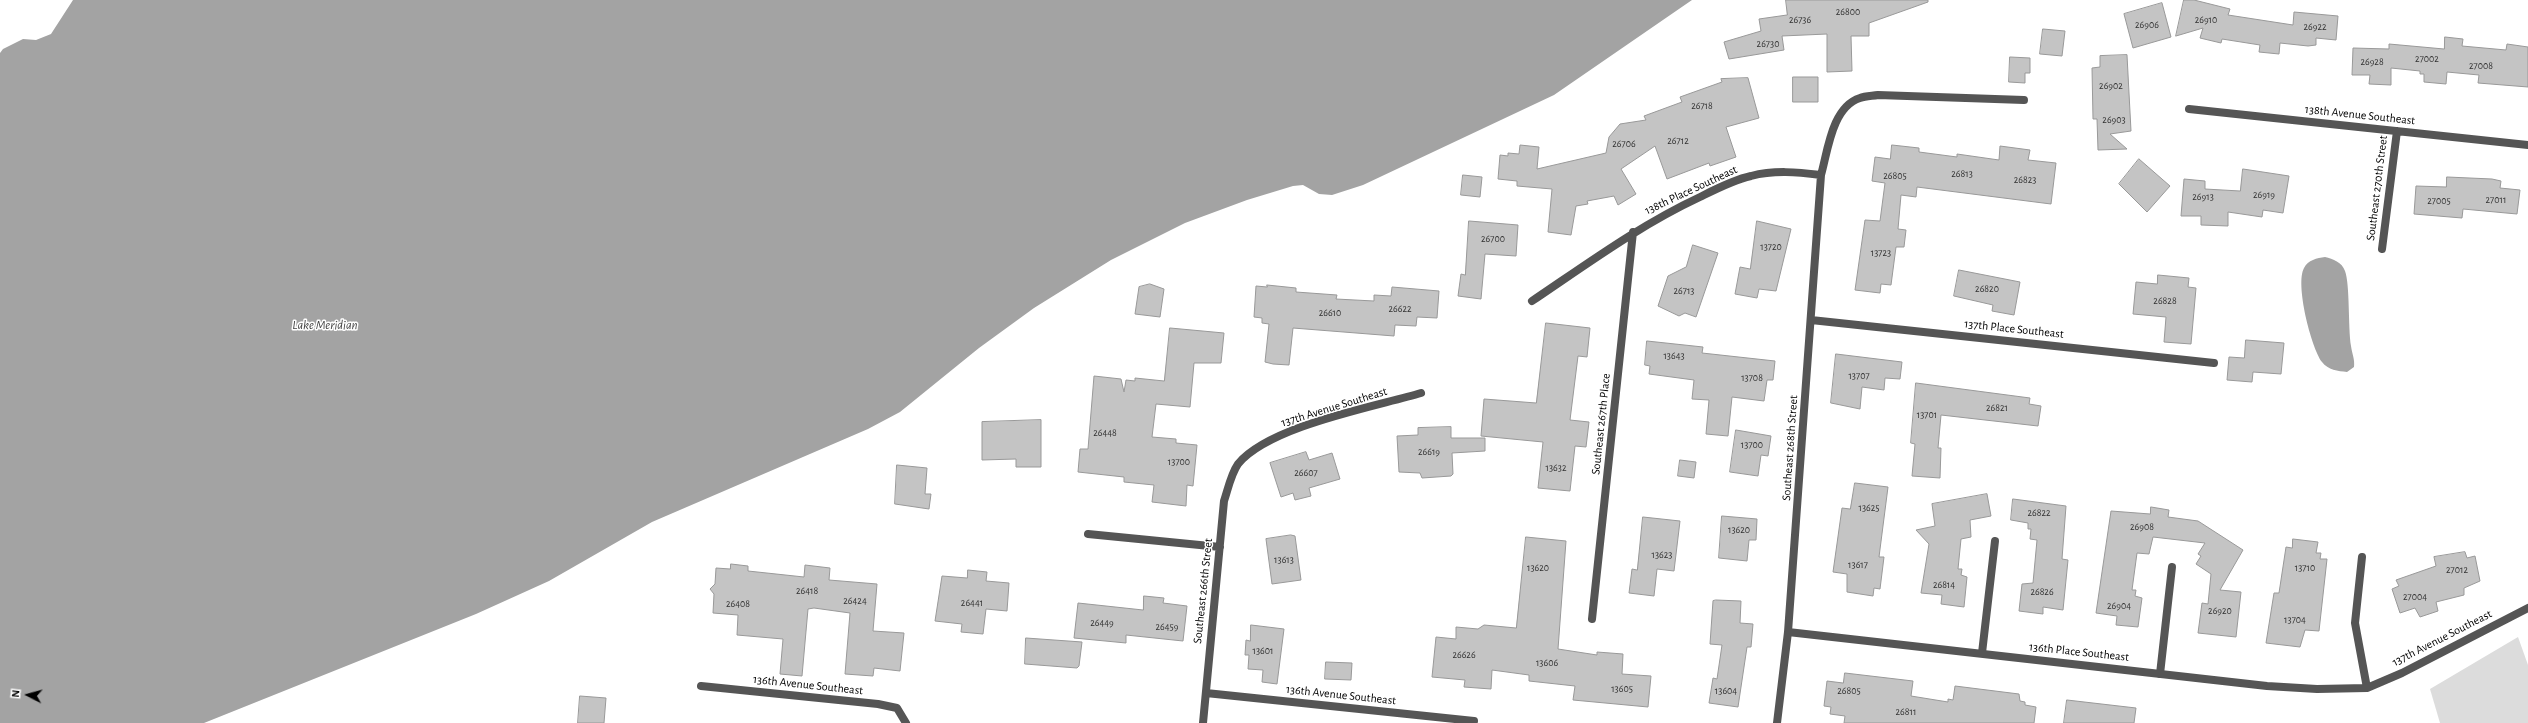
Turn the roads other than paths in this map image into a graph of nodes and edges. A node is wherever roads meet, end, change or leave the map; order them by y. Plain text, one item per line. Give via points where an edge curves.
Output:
1 (2024, 100) dead end
2 (2189, 109) dead end
3 (2397, 131) junction
4 (2528, 144) edge
5 (1820, 175) junction
6 (1633, 232) junction
7 (2382, 249) dead end
8 (1532, 301) dead end
9 (1811, 320) junction
10 (2214, 363) dead end
11 (1421, 393) dead end
12 (1238, 464) joint
13 (1088, 534) dead end
14 (1995, 541) dead end
15 (1220, 547) junction
16 (2362, 557) dead end
17 (2172, 567) dead end
18 (2528, 608) edge
19 (1592, 619) dead end
20 (1788, 632) junction
21 (1982, 653) junction
22 (2160, 674) junction
23 (701, 686) dead end
24 (2367, 688) junction
25 (1206, 693) junction
26 (1474, 721) dead end
27 (906, 722) edge
28 (1203, 723) edge
29 (1777, 723) edge

1 - 5 street via 1878,95 1859,98 1844,107 1835,123
2 - 3 street, 138th Avenue Southeast
3 - 4 street, 138th Avenue Southeast
3 - 7 street, Southeast 270th Street
5 - 6 street, 138th Place Southeast via 1784,171 1751,176 1666,213
5 - 9 street, Southeast 268th Street
6 - 8 street, 138th Place Southeast
6 - 19 street, Southeast 267th Place
9 - 10 street, 137th Place Southeast
9 - 20 street, Southeast 268th Street
11 - 12 street, 137th Avenue Southeast via 1310,425 1275,438
12 - 15 street, Southeast 266th Street via 1224,501
13 - 15 street
14 - 21 street
15 - 25 street, Southeast 266th Street
16 - 24 street via 2355,623
17 - 22 street
18 - 24 street, 137th Avenue Southeast via 2402,673
20 - 21 street, 136th Place Southeast
20 - 29 street, Southeast 268th Street
21 - 22 street, 136th Place Southeast
22 - 24 street, 136th Place Southeast via 2267,686
23 - 27 street, 136th Avenue Southeast via 878,704 897,708
25 - 26 street, 136th Avenue Southeast
25 - 28 street, Southeast 266th Street

